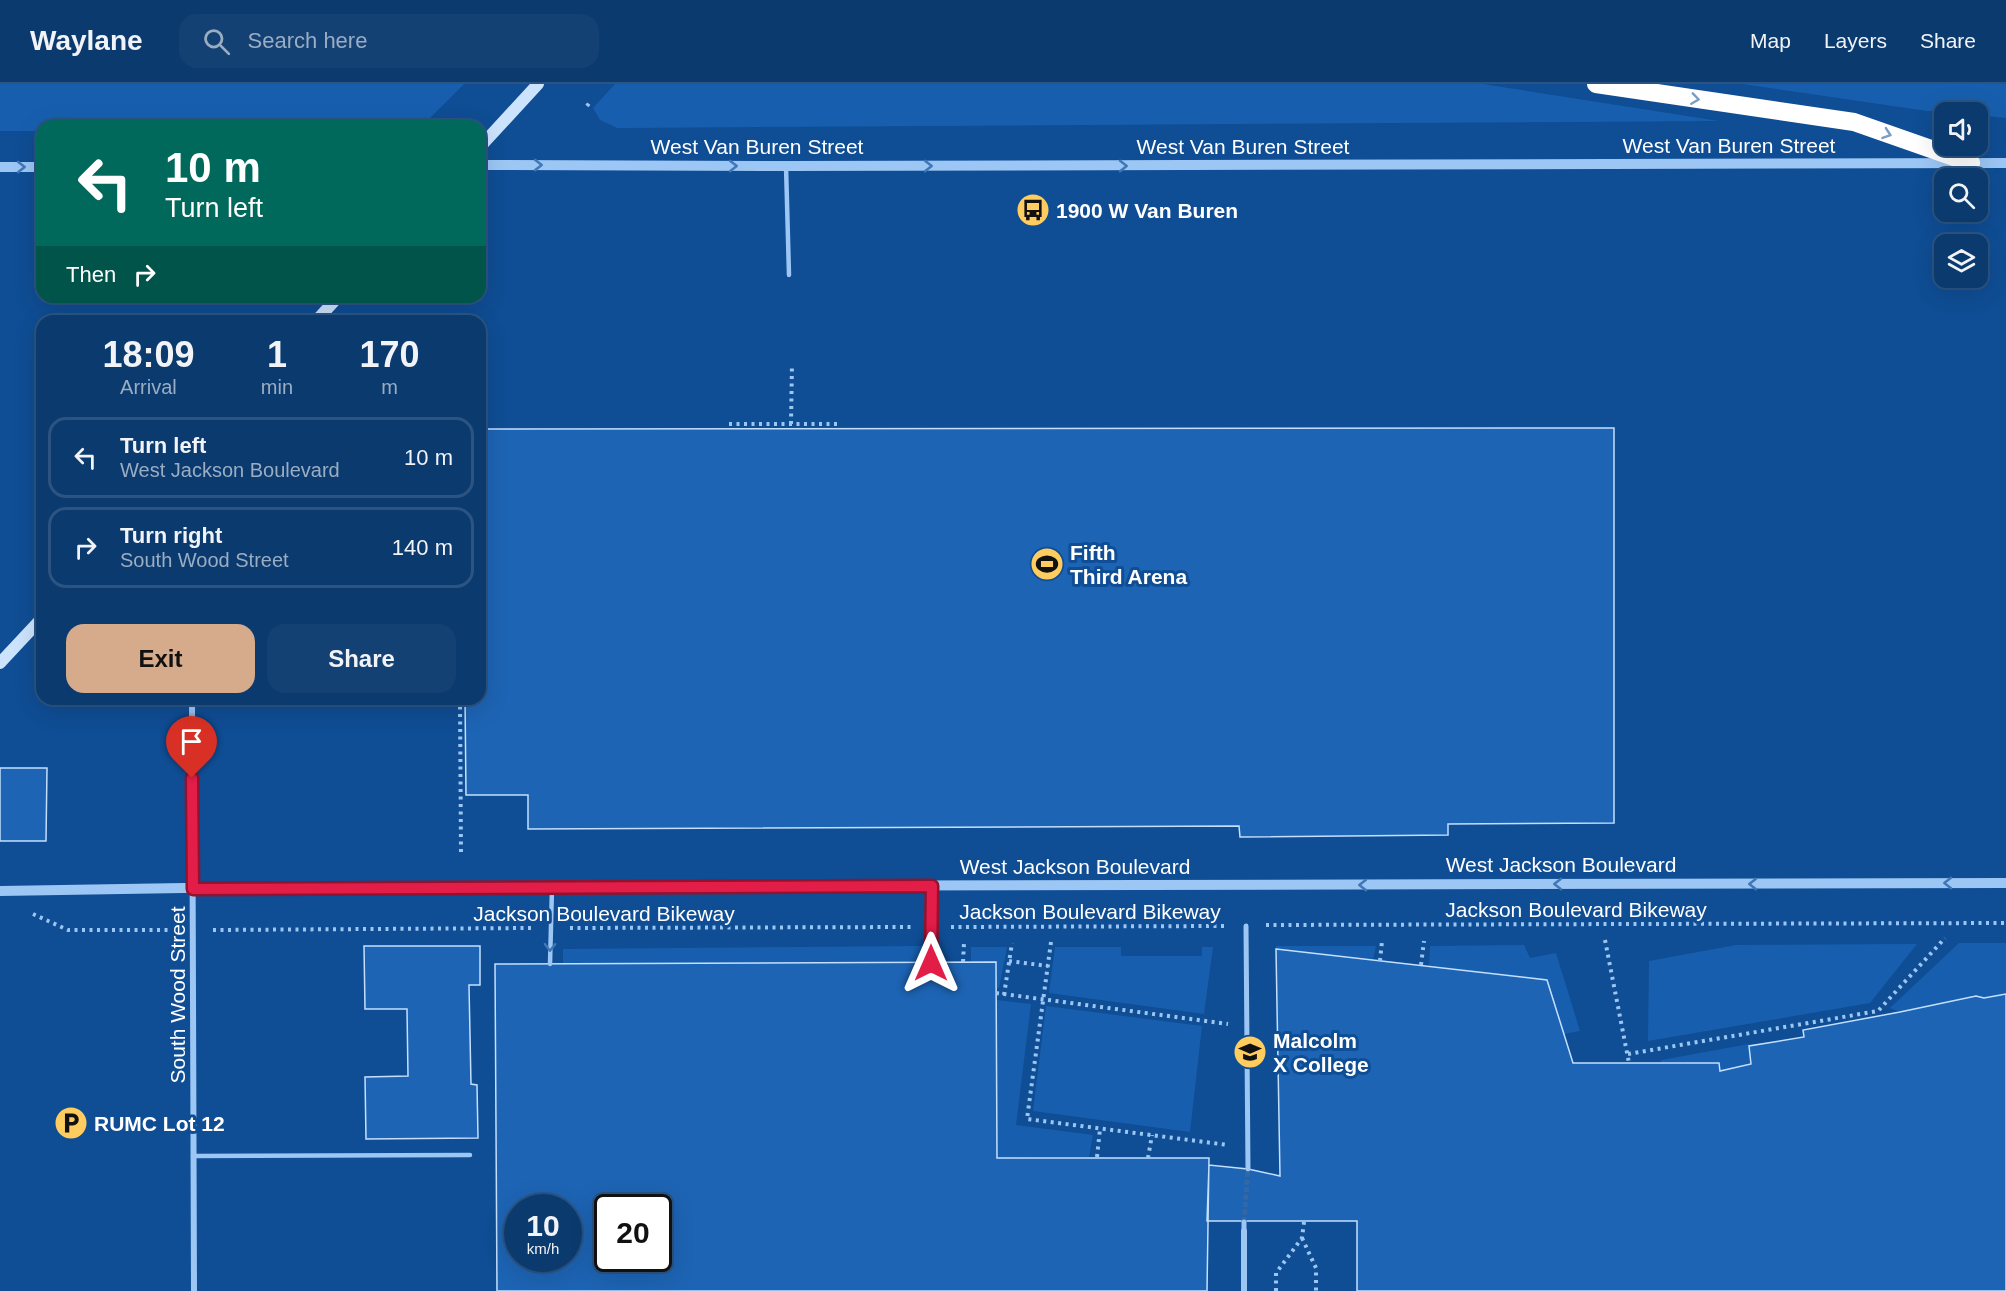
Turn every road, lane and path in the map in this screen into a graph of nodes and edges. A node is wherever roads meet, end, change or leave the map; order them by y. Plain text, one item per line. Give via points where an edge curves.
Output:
1 (538, 84) edge
2 (1596, 84) edge
3 (486, 140) edge
4 (1971, 163) junction
5 (2006, 164) edge
6 (486, 165) edge
7 (786, 166) junction
8 (0, 167) edge
9 (36, 167) edge
10 (789, 275) dead end
11 (332, 303) edge
12 (322, 315) edge
13 (792, 364) dead end
14 (729, 424) dead end
15 (791, 424) junction
16 (841, 424) dead end
17 (36, 624) edge
18 (0, 663) edge
19 (192, 705) edge
20 (460, 705) edge
21 (461, 853) dead end
22 (2006, 883) edge
23 (932, 886) junction
24 (552, 888) junction
25 (193, 889) junction
26 (0, 891) edge
27 (29, 913) dead end
28 (2006, 923) edge
29 (1246, 926) junction
30 (931, 927) junction
31 (550, 928) junction
32 (193, 930) junction
33 (1945, 938) dead end
34 (1605, 940) dead end
35 (1382, 941) dead end
36 (1424, 941) dead end
37 (1051, 942) dead end
38 (964, 943) dead end
39 (1012, 943) dead end
40 (1009, 961) junction
41 (1380, 961) dead end
42 (963, 962) dead end
43 (931, 963) dead end
44 (550, 964) dead end
45 (1421, 965) dead end
46 (1048, 966) junction
47 (996, 993) dead end
48 (1004, 994) junction
49 (1044, 999) junction
50 (1247, 1027) junction
51 (1628, 1054) junction
52 (1629, 1063) dead end
53 (1100, 1129) junction
54 (1152, 1135) junction
55 (1247, 1147) junction
56 (194, 1155) junction
57 (470, 1155) dead end
58 (1097, 1157) dead end
59 (1148, 1158) dead end
60 (1248, 1169) tunnel mouth
61 (1244, 1222) tunnel mouth
62 (1304, 1222) dead end
63 (1244, 1232) joint
64 (1302, 1238) junction
65 (194, 1291) edge
66 (1244, 1291) edge
67 (1276, 1291) edge
68 (1316, 1291) edge

1 - 3 main road
2 -> 4 highway via 1854,122
4 - 5 street, West Van Buren Street
7 -> 4 street, West Van Buren Street
6 -> 7 street, West Van Buren Street
7 - 10 lane
8 -> 9 street
11 - 12 main road
13 - 15 path
14 - 15 path
15 - 16 path
17 - 18 main road
19 - 25 street, South Wood Street
20 - 21 path
22 -> 23 street, West Jackson Boulevard
23 - 24 street, West Jackson Boulevard
23 - 30 lane
24 - 25 street, West Jackson Boulevard
24 - 31 lane
25 - 26 street, West Jackson Boulevard
25 - 32 street, South Wood Street
27 - 32 path, Jackson Boulevard Bikeway via 68,930
28 - 29 path, Jackson Boulevard Bikeway
29 - 30 path, Jackson Boulevard Bikeway
29 - 50 street
30 - 31 path, Jackson Boulevard Bikeway
30 - 43 lane
31 - 32 path, Jackson Boulevard Bikeway
31 -> 44 lane
32 - 56 street, South Wood Street
33 - 51 path via 1878,1011
34 - 51 path
35 - 41 path
36 - 45 path
37 - 46 path
38 - 42 path
39 - 40 path
40 - 46 path
40 - 48 path
46 - 49 path
47 - 48 path
48 - 49 path
49 - 50 path
49 - 53 path via 1027,1119
50 - 55 street
51 - 52 path
53 - 54 path
53 - 58 path
54 - 55 path
54 - 59 path
55 - 60 street
56 - 57 lane
56 - 65 street, South Wood Street
61 - 63 street
62 - 64 path
63 - 66 street
64 - 67 path via 1276,1274
64 - 68 path via 1316,1268

